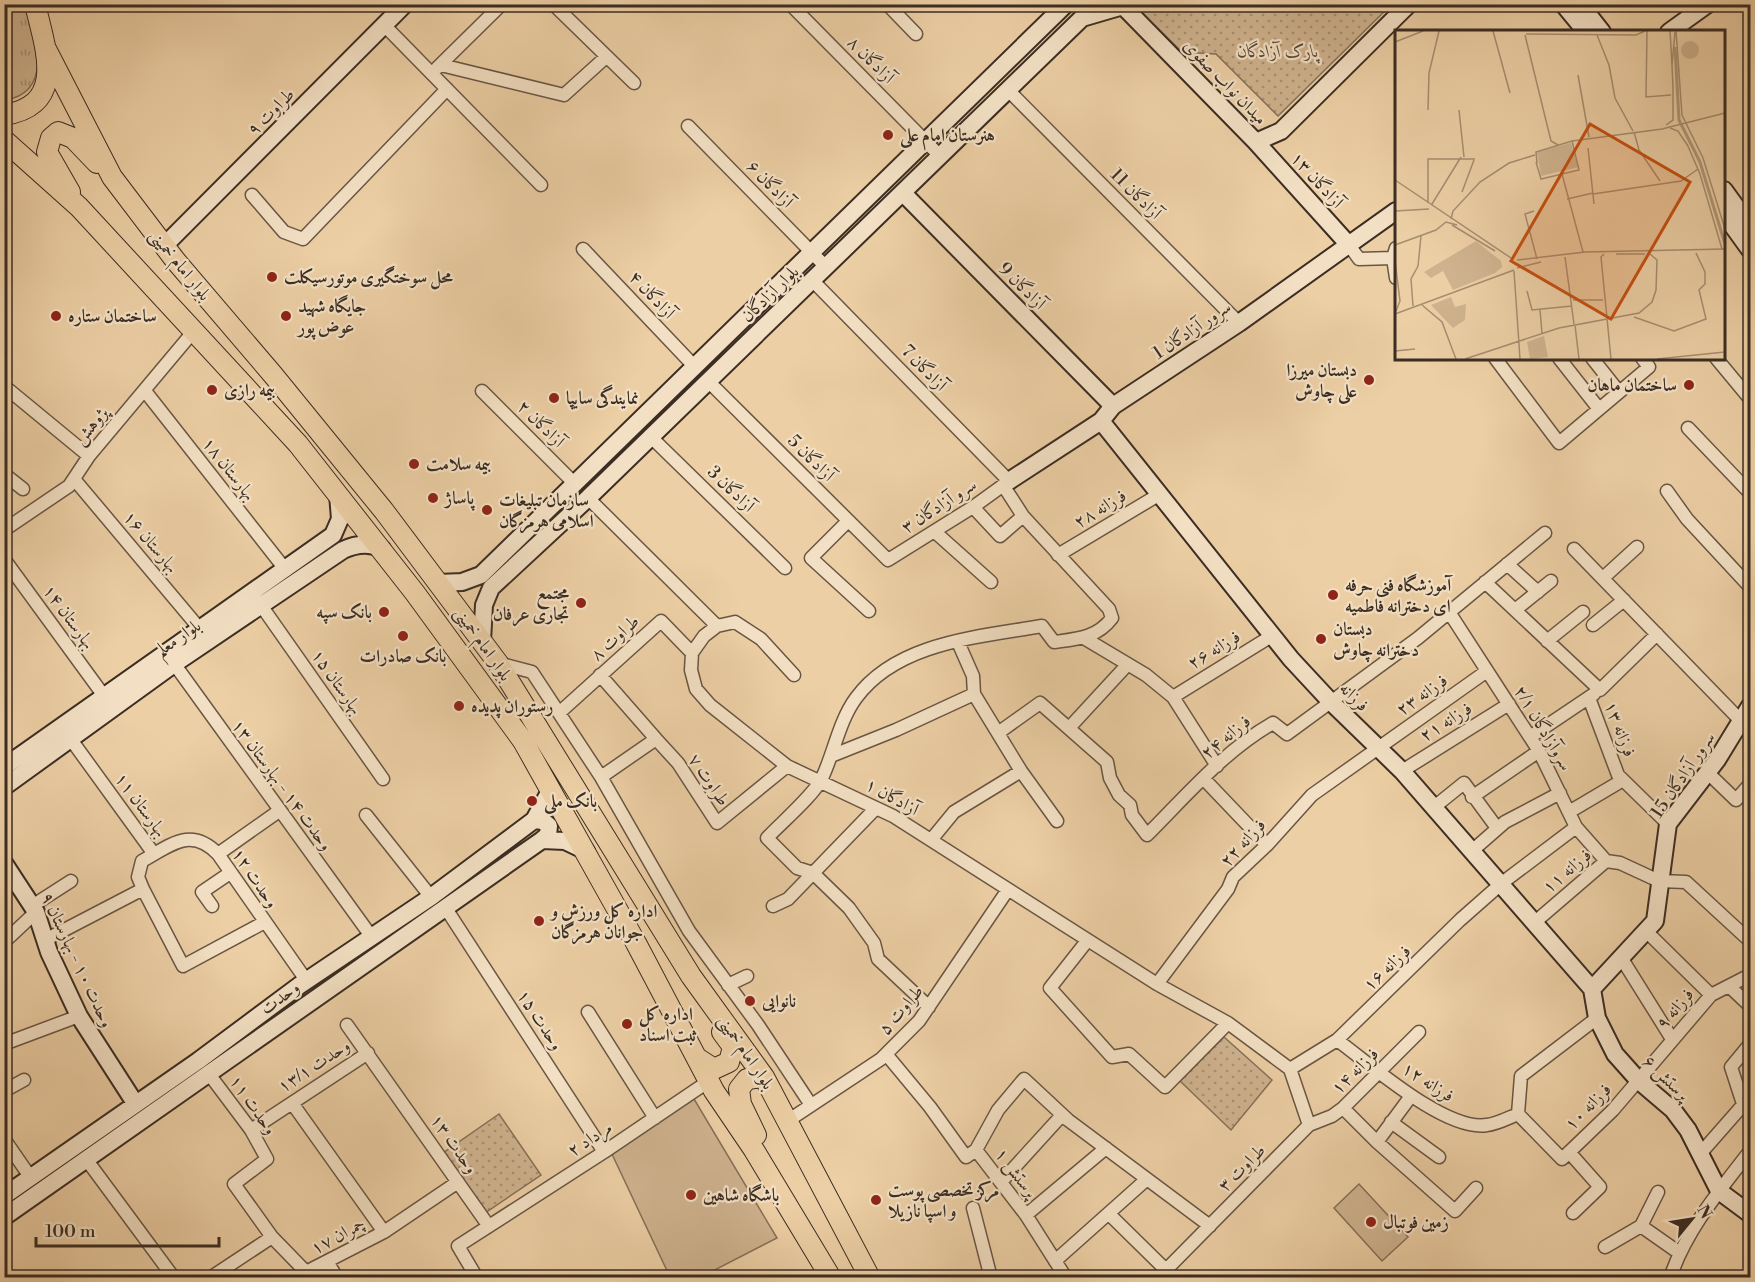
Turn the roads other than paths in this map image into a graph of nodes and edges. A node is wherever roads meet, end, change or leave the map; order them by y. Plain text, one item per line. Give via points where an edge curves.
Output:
1 (35, 4) edge
2 (405, 4) edge
3 (502, 4) edge
4 (552, 4) edge
5 (790, 4) edge
6 (887, 4) edge
7 (1409, 4) edge
8 (1563, 4) edge
9 (1580, 4) edge
10 (1708, 4) edge
11 (1067, 5) edge
12 (1122, 5) edge
13 (1079, 11) edge
14 (384, 25) junction
15 (1584, 30) edge
16 (1600, 30) edge
17 (1672, 30) edge
18 (916, 34) dead end
19 (45, 47) junction
20 (606, 57) junction
21 (436, 69) junction
22 (633, 83) dead end
23 (447, 89) junction
24 (1008, 90) junction
25 (4, 115) edge
26 (688, 126) dead end
27 (4, 140) edge
28 (926, 142) junction
29 (1256, 142) junction
30 (940, 156) junction
31 (112, 177) junction
32 (542, 185) dead end
33 (1725, 191) edge
34 (903, 192) junction
35 (252, 195) dead end
36 (79, 207) junction
37 (1395, 212) edge
38 (1725, 215) edge
39 (1750, 226) edge
40 (1349, 245) junction
41 (164, 246) junction
42 (583, 249) dead end
43 (1750, 250) edge
44 (811, 251) junction
45 (1395, 253) edge
46 (826, 267) junction
47 (813, 280) junction
48 (1239, 323) junction
49 (193, 332) junction
50 (1497, 360) edge
51 (1560, 360) edge
52 (1594, 360) edge
53 (1644, 360) edge
54 (1718, 360) edge
55 (694, 366) junction
56 (708, 381) junction
57 (4, 386) edge
58 (145, 391) junction
59 (482, 391) dead end
60 (1619, 392) junction
61 (1750, 399) edge
62 (1113, 406) junction
63 (1599, 409) junction
64 (1101, 421) junction
65 (1688, 428) dead end
66 (651, 437) junction
67 (89, 456) junction
68 (4, 474) edge
69 (74, 479) junction
70 (574, 483) junction
71 (1006, 483) junction
72 (23, 489) dead end
73 (1667, 491) dead end
74 (338, 493) junction
75 (1750, 493) edge
76 (1161, 494) junction
77 (588, 498) junction
78 (973, 507) junction
79 (1023, 516) junction
80 (848, 521) junction
81 (4, 530) edge
82 (935, 532) junction
83 (1545, 533) dead end
84 (1636, 548) dead end
85 (382, 549) junction
86 (1574, 549) dead end
87 (1058, 555) junction
88 (4, 559) edge
89 (888, 560) joint
90 (1507, 564) junction
91 (785, 568) dead end
92 (285, 569) junction
93 (1603, 578) junction
94 (1551, 581) dead end
95 (991, 582) dead end
96 (1485, 582) junction
97 (439, 583) junction
98 (1750, 587) edge
99 (1538, 592) junction
100 (257, 599) junction
101 (1624, 600) junction
102 (1515, 610) junction
103 (869, 611) dead end
104 (1449, 612) junction
105 (1583, 612) dead end
106 (1593, 625) dead end
107 (717, 626) junction
108 (200, 629) junction
109 (1658, 634) junction
110 (1273, 635) junction
111 (1084, 638) junction
112 (1547, 640) junction
113 (482, 641) junction
114 (958, 642) junction
115 (692, 653) junction
116 (170, 658) junction
117 (498, 663) junction
118 (1128, 664) junction
119 (1487, 671) junction
120 (600, 675) junction
121 (794, 675) dead end
122 (1600, 690) junction
123 (974, 694) junction
124 (104, 696) junction
125 (1173, 697) junction
126 (1589, 698) junction
127 (1330, 701) junction
128 (1509, 704) junction
129 (1750, 706) edge
130 (560, 713) junction
131 (1742, 722) junction
132 (1069, 728) junction
133 (66, 733) junction
134 (998, 733) junction
135 (1530, 737) junction
136 (656, 739) junction
137 (1378, 748) junction
138 (1539, 751) junction
139 (831, 756) junction
140 (6, 763) edge
141 (788, 766) junction
142 (1217, 766) junction
143 (1021, 771) junction
144 (1402, 771) junction
145 (1708, 773) junction
146 (601, 777) junction
147 (1203, 778) junction
148 (383, 779) dead end
149 (1623, 780) junction
150 (822, 781) junction
151 (1750, 784) edge
152 (4, 787) edge
153 (551, 789) junction
154 (1560, 793) junction
155 (1472, 797) junction
156 (876, 808) junction
157 (1433, 808) junction
158 (279, 812) junction
159 (1569, 812) junction
160 (366, 815) dead end
161 (534, 820) junction
162 (1058, 821) dead end
163 (1668, 824) junction
164 (1576, 827) junction
165 (1497, 828) junction
166 (542, 840) junction
167 (931, 840) junction
168 (1267, 845) junction
169 (1473, 850) junction
170 (586, 851) junction
171 (154, 854) junction
172 (218, 854) junction
173 (1606, 861) junction
174 (4, 864) edge
175 (230, 873) junction
176 (813, 873) junction
177 (71, 881) dead end
178 (1659, 881) junction
179 (1502, 883) junction
180 (143, 889) junction
181 (1007, 891) junction
182 (431, 897) junction
183 (212, 906) dead end
184 (773, 906) dead end
185 (445, 907) junction
186 (34, 909) junction
187 (1535, 922) junction
188 (264, 923) junction
189 (689, 931) junction
190 (1647, 932) junction
191 (371, 936) junction
192 (45, 940) junction
193 (1087, 941) junction
194 (1750, 941) edge
195 (4, 942) edge
196 (681, 958) junction
197 (1622, 959) junction
198 (1750, 975) edge
199 (692, 976) junction
200 (747, 976) dead end
201 (306, 980) junction
202 (1157, 984) junction
203 (728, 985) junction
204 (1730, 987) junction
205 (1592, 989) junction
206 (1711, 995) junction
207 (1750, 1006) edge
208 (929, 1007) junction
209 (588, 1012) dead end
210 (79, 1016) junction
211 (1597, 1018) junction
212 (1228, 1023) junction
213 (346, 1025) dead end
214 (1419, 1032) dead end
215 (1672, 1039) junction
216 (1337, 1040) junction
217 (4, 1044) edge
218 (1750, 1044) edge
219 (368, 1053) junction
220 (886, 1054) junction
221 (697, 1058) junction
222 (1290, 1069) junction
223 (1380, 1072) junction
224 (209, 1074) junction
225 (764, 1077) junction
226 (24, 1080) dead end
227 (709, 1081) junction
228 (1639, 1081) junction
229 (4, 1090) edge
230 (1411, 1096) junction
231 (135, 1103) junction
232 (292, 1103) junction
233 (811, 1105) junction
234 (1748, 1105) edge
235 (1343, 1108) junction
236 (1518, 1114) junction
237 (1062, 1115) junction
238 (655, 1118) junction
239 (112, 1120) junction
240 (789, 1120) junction
241 (1391, 1122) junction
242 (1309, 1125) junction
243 (251, 1130) junction
244 (122, 1134) junction
245 (4, 1139) edge
246 (1377, 1142) junction
247 (1106, 1148) junction
248 (754, 1150) junction
249 (976, 1150) junction
250 (1750, 1151) edge
251 (604, 1152) junction
252 (81, 1153) junction
253 (1700, 1154) junction
254 (1565, 1156) junction
255 (1439, 1157) dead end
256 (31, 1178) junction
257 (1148, 1179) junction
258 (458, 1182) junction
259 (1000, 1182) junction
260 (1476, 1188) dead end
261 (1719, 1191) junction
262 (1658, 1192) dead end
263 (4, 1196) edge
264 (973, 1208) dead end
265 (1573, 1213) dead end
266 (1109, 1214) junction
267 (1750, 1214) edge
268 (1026, 1215) junction
269 (4, 1217) edge
270 (488, 1225) junction
271 (1210, 1226) junction
272 (1641, 1226) junction
273 (384, 1232) junction
274 (272, 1237) junction
275 (1605, 1246) dead end
276 (1678, 1252) junction
277 (1055, 1261) junction
278 (328, 1263) junction
279 (230, 1265) junction
280 (1162, 1274) edge
281 (174, 1278) edge
282 (210, 1278) edge
283 (236, 1278) edge
284 (337, 1278) edge
285 (477, 1278) edge
286 (831, 1278) edge
287 (870, 1278) edge
288 (991, 1278) edge
289 (1066, 1278) edge
290 (1670, 1278) edge

1 - 19 main road
2 - 14 street, طراوت ۹
3 - 21 street
4 - 20 street
5 - 28 street, آزادگان ۸
6 - 18 street
7 - 29 street, میدان نواب صفوی via 1281,131
8 - 15 street
9 - 16 street
10 - 17 street
11 - 28 street, بلوار آزادگان
12 - 13 street, بلوار آزادگان
12 - 29 street, میدان نواب صفوی
13 - 24 street, بلوار آزادگان
14 - 21 street
14 - 41 street, طراوت ۹
19 - 25 main road via 49,71 41,97 27,108
19 - 31 main road, بلوار امام خمینی
20 - 21 street via 564,95
20 - 22 street
21 - 23 street
23 - 32 street
23 - 35 street via 303,239 284,232
24 - 30 street, بلوار آزادگان
24 - 48 street, آزادگان 11
26 - 44 street, آزادگان ۶
27 - 36 main road, بلوار امام خمینی
28 - 30 street, آزادگان ۸
28 - 44 street, بلوار آزادگان
29 - 40 street, آزادگان ۱۳
30 - 34 street, بلوار آزادگان
31 - 36 main road via 66,133 58,132 51,138 47,152
31 - 41 main road, بلوار امام خمینی
33 - 39 street
34 - 46 street, بلوار آزادگان
34 - 62 street, آزادگان 9
36 - 49 main road, بلوار امام خمینی
37 - 40 street, سرور آزادگان 1
38 - 43 street
40 - 45 street via 1359,260
40 - 48 street, سرور آزادگان 1
41 - 97 main road, بلوار امام خمینی via 361,482
42 - 55 street, آزادگان ۴
44 - 46 street, آزادگان ۶
44 - 55 street, بلوار آزادگان
46 - 47 street, بلوار آزادگان
47 - 56 street, بلوار آزادگان
47 - 71 street, آزادگان 7
48 - 62 street, سرور آزادگان 1
49 - 58 street, پژوهش
49 - 74 main road, بلوار امام خمینی via 298,444
50 - 63 street via 1559,443
51 - 63 street
52 - 60 street
53 - 60 street via 1649,367
54 - 61 street
55 - 56 street
55 - 70 street, بلوار آزادگان
56 - 66 street, بلوار آزادگان
56 - 80 street, آزادگان 5
57 - 67 street
58 - 67 street, پژوهش
58 - 92 street, بهارستان ۱۸
59 - 70 street, آزادگان ۲
60 - 63 street
62 - 64 street, سرور آزادگان 1
64 - 71 street, سرور آزادگان 1
64 - 76 street, فرزانه
65 - 75 street
66 - 77 street, بلوار آزادگان
66 - 91 street, آزادگان 3
67 - 69 street, پژوهش
68 - 72 street
69 - 81 street, پژوهش via 56,497
69 - 108 street, بهارستان ۱۶
70 - 77 street
70 - 97 street, بلوار آزادگان via 481,575 462,582
71 - 78 street, سرو آزادگان ۳
71 - 79 street, آزادگان 7
73 - 98 street via 1687,519
74 - 85 main road, بلوار امام خمینی
74 - 92 street, بلوار معلم via 340,519 333,536
76 - 87 street, فرزانه ۲۸
76 - 110 street, فرزانه
77 - 107 street
77 - 113 street, بلوار آزادگان via 491,588 484,605
78 - 79 street via 1000,536
78 - 82 street, سرو آزادگان ۳
79 - 87 street, آزادگان 7
80 - 89 street, آزادگان 5
80 - 103 street via 811,558
82 - 89 street, سرو آزادگان ۳
82 - 95 street
83 - 90 street
84 - 93 street
85 - 100 street, بلوار معلم via 374,545 351,546
85 - 153 main road, بلوار امام خمینی via 523,741
86 - 93 street
87 - 111 street, آزادگان 7 via 1109,609 1112,618 1098,632
88 - 124 street, بهارستان ۱۴
90 - 96 street
90 - 99 street
92 - 100 street, بلوار معلم
93 - 101 street
94 - 99 street
96 - 102 street
96 - 104 street
97 - 113 main road, بلوار امام خمینی
99 - 102 street
100 - 108 street, بلوار معلم
100 - 116 street, بلوار معلم
100 - 148 street, بهارستان ۱۵
101 - 106 street
101 - 109 street
102 - 112 street
104 - 119 street, ۲/۱ سروآزادگان
104 - 127 street
105 - 112 street
107 - 115 street
107 - 121 street via 735,622 761,639
108 - 116 street, بلوار معلم
109 - 122 street
109 - 131 street
110 - 125 street, فرزانه ۲۶
110 - 127 street, فرزانه
111 - 114 street via 1054,642 1042,626
111 - 118 street
112 - 122 street
113 - 117 main road, بلوار امام خمینی
114 - 123 street via 973,676
114 - 139 street via 900,659 878,677 856,698
115 - 120 street, طراوت ۸ via 661,621
115 - 141 street, آزادگان ۱ via 696,689 710,705
116 - 124 street, بلوار معلم
116 - 133 street, بلوار معلم
116 - 158 street, وحدت ۱۴ - بهارستان ۱۳
117 - 130 street via 532,672
117 - 196 main road, بلوار امام خمینی
118 - 125 street
118 - 132 street
119 - 128 street, ۲/۱ سروآزادگان
119 - 137 street, فرزانه ۲۳
120 - 130 street, طراوت ۸
120 - 136 street
122 - 126 street
123 - 134 street
123 - 139 street
124 - 133 street, بلوار معلم
125 - 142 street
126 - 135 street
126 - 149 street, فرزانه ۱۳ via 1615,770
127 - 137 street, فرزانه
127 - 142 street, فرزانه ۲۴ via 1287,734 1273,723
128 - 135 street, ۲/۱ سروآزادگان
128 - 144 street, فرزانه ۲۱
129 - 131 street, سرور آزادگان 15
130 - 146 street
131 - 145 street, سرور آزادگان 15
132 - 134 street via 1040,703
132 - 147 street, فرزانه ۲۴ via 1107,762 1114,786 1147,835
133 - 140 street, بلوار معلم
133 - 152 street, بلوار معلم
133 - 171 street, بهارستان ۱۱
134 - 143 street
135 - 138 street, ۲/۱ سروآزادگان
136 - 141 street, طراوت ۷ via 678,763 717,823
136 - 146 street
137 - 144 street, فرزانه
137 - 168 street, فرزانه ۲۲ via 1312,795
138 - 154 street, ۲/۱ سروآزادگان
138 - 155 street
139 - 150 street
141 - 150 street, آزادگان ۱
142 - 147 street, فرزانه ۲۴
143 - 162 street
143 - 167 street via 954,812
144 - 157 street, فرزانه
145 - 151 street via 1736,800
145 - 163 street, سرور آزادگان 15
146 - 189 street
147 - 168 street
149 - 159 street
149 - 163 street, فرزانه ۱۳
150 - 156 street, آزادگان ۱
150 - 176 street via 767,838 797,868
153 - 161 street, وحدت
153 - 170 main road, بلوار امام خمینی
154 - 159 street, ۲/۱ سروآزادگان
154 - 165 street
155 - 157 street via 1464,783
155 - 165 street
156 - 167 street, آزادگان ۱
156 - 176 street
157 - 169 street, فرزانه
158 - 172 street
158 - 191 street, وحدت ۱۴ - بهارستان ۱۳
159 - 164 street, ۲/۱ سروآزادگان
160 - 182 street
161 - 166 street via 549,826 548,835
161 - 182 street, وحدت
163 - 178 street, سرور آزادگان 15
164 - 173 street, ۲/۱ سروآزادگان
164 - 179 street, فرزانه ۱۶
165 - 169 street
166 - 170 street via 565,841
166 - 185 street, وحدت
167 - 181 street, آزادگان ۱
168 - 202 street, فرزانه ۲۲ via 1233,877
169 - 179 street, فرزانه
170 - 221 main road, بلوار امام خمینی
171 - 172 street, وحدت ۱۲ via 192,838 206,842
171 - 180 street, بهارستان ۱۱ via 142,861 138,877
172 - 175 street, وحدت ۱۲
173 - 178 street, فرزانه ۱۱ via 1620,863
173 - 187 street, فرزانه ۱۱
174 - 186 street, وحدت ۱۰ - بهارستان ۹
175 - 183 street via 202,892
175 - 188 street, وحدت ۱۲
176 - 184 street via 788,899
176 - 208 street via 849,908 874,943 878,959
177 - 186 street
178 - 190 street, سرور آزادگان 15 via 1655,921
178 - 194 street, فرزانه ۱۱ via 1686,882
179 - 187 street, فرزانه
179 - 216 street, فرزانه ۱۶
180 - 188 street via 183,966
180 - 192 street
181 - 193 street, آزادگان ۱
181 - 208 street, طراوت ۵
182 - 191 street, وحدت
185 - 224 street, وحدت
185 - 251 street, وحدت ۱۵
186 - 192 street, وحدت ۱۰ - بهارستان ۹
186 - 195 street
187 - 205 street, فرزانه
188 - 201 street, وحدت ۱۲
189 - 196 street
189 - 203 street
190 - 197 street, سرور آزادگان 15
190 - 206 street
191 - 201 street, وحدت
192 - 210 street, وحدت ۱۰ - بهارستان ۹
193 - 202 street, آزادگان ۱
193 - 212 street via 1050,988 1112,1057 1129,1054 1165,1087
196 - 199 main road, بلوار امام خمینی
197 - 205 street, سرور آزادگان 15
197 - 215 street
198 - 204 street, فرزانه ۹
199 - 221 main road via 715,1022 733,1047 729,1062 723,1067 714,1068
199 - 225 main road, بلوار امام خمینی
200 - 203 street
201 - 231 street, وحدت
202 - 212 street, آزادگان ۱
203 - 233 street
204 - 206 street, فرزانه ۹
204 - 207 street
205 - 211 street, پرستش ۶
206 - 215 street, فرزانه ۹
208 - 220 street, طراوت ۵
209 - 238 street
210 - 217 street
210 - 231 street, وحدت ۱۰ - بهارستان ۹
211 - 228 street, پرستش ۶ via 1615,1054
211 - 236 street via 1521,1076
212 - 222 street, آزادگان ۱
213 - 219 street, وحدت ۱۳
214 - 223 street, فرزانه ۱۴
215 - 228 street, فرزانه ۹
216 - 222 street, فرزانه ۱۶
216 - 223 street, فرزانه ۱۲
218 - 234 street via 1731,1067
219 - 232 street, وحدت ۱۳/۱
219 - 258 street, وحدت ۱۳
220 - 233 street, طراوت ۵
220 - 249 street, پرستش ۱ via 966,1157
221 - 227 main road, بلوار امام خمینی
222 - 242 street
223 - 230 street, فرزانه ۱۲
223 - 235 street, فرزانه ۱۴
224 - 243 street, وحدت ۱۱
224 - 244 street, وحدت
225 - 240 main road, بلوار امام خمینی
225 - 248 main road via 747,1079 738,1089 758,1138
226 - 229 street
227 - 238 street, مرداد ۲
227 - 248 main road, بلوار امام خمینی
228 - 253 street, پرستش ۶ via 1673,1110
228 - 254 street, فرزانه ۱۰
230 - 236 street, فرزانه ۱۲ via 1454,1120 1486,1126
230 - 241 street
231 - 239 street, وحدت
232 - 243 street, وحدت ۱۳/۱
232 - 273 street
233 - 240 street, طراوت ۵
234 - 253 street
235 - 242 street, فرزانه ۱۴
235 - 246 street
236 - 254 street
237 - 247 street
237 - 249 street via 1024,1079 998,1110
237 - 259 street
238 - 251 street, مرداد ۲
239 - 244 street
239 - 252 street, وحدت
240 - 287 main road, بلوار امام خمینی
241 - 246 street
241 - 255 street
242 - 271 street, طراوت ۳
243 - 274 street, وحدت ۱۱ via 267,1159 234,1184
244 - 252 street, وحدت
245 - 256 street
246 - 260 street via 1455,1211
247 - 257 street
247 - 268 street
248 - 286 main road, بلوار امام خمینی
249 - 259 street, پرستش ۱
250 - 261 street
251 - 270 street, مرداد ۲
252 - 256 street, وحدت
252 - 269 street, وحدت
252 - 281 street
253 - 261 street, پرستش ۶
254 - 265 street via 1600,1187
256 - 263 street, وحدت
257 - 266 street
257 - 271 street
258 - 270 street, وحدت ۱۳
258 - 273 street, چمران ۱۷
259 - 268 street, پرستش ۱
261 - 267 street, پرستش ۶
261 - 276 street
262 - 272 street
264 - 288 street
266 - 277 street
266 - 280 street
268 - 277 street, پرستش ۱
270 - 285 street via 458,1245
271 - 280 street, طراوت ۳
272 - 275 street
272 - 276 street
273 - 278 street, چمران ۱۷
274 - 278 street, چمران ۱۷ via 306,1272
274 - 279 street
276 - 290 street
277 - 289 street, پرستش ۱
278 - 284 street
279 - 282 street
279 - 283 street

